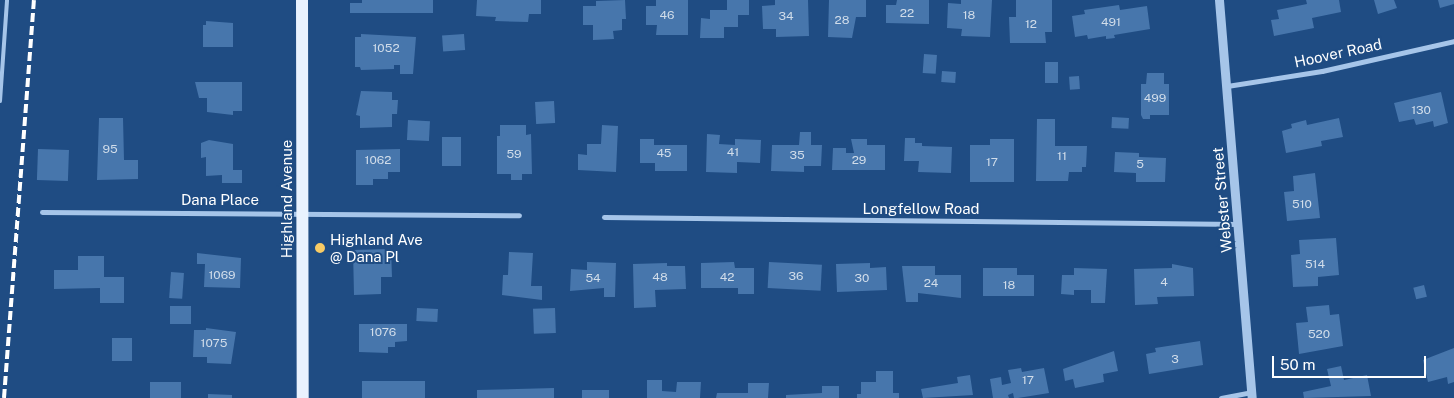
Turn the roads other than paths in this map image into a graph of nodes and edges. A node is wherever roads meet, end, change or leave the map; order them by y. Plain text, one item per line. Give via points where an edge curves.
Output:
1 (7, 0) edge
2 (302, 0) edge
3 (1219, 0) edge
4 (1454, 41) edge
5 (1227, 86) junction
6 (0, 101) edge
7 (42, 212) dead end
8 (303, 212) junction
9 (519, 215) dead end
10 (604, 217) dead end
11 (1238, 224) junction
12 (1252, 395) edge
13 (303, 398) edge
14 (1221, 398) edge

1 - 6 lane
2 - 8 main road, Highland Avenue
3 - 5 street, Webster Street
4 - 5 street, Hoover Road via 1322,71
5 - 11 street, Webster Street
7 - 8 street, Dana Place
8 - 9 street, Dana Place
8 - 13 main road, Highland Avenue
10 - 11 street, Longfellow Road
11 - 12 street, Webster Street
12 - 14 street

